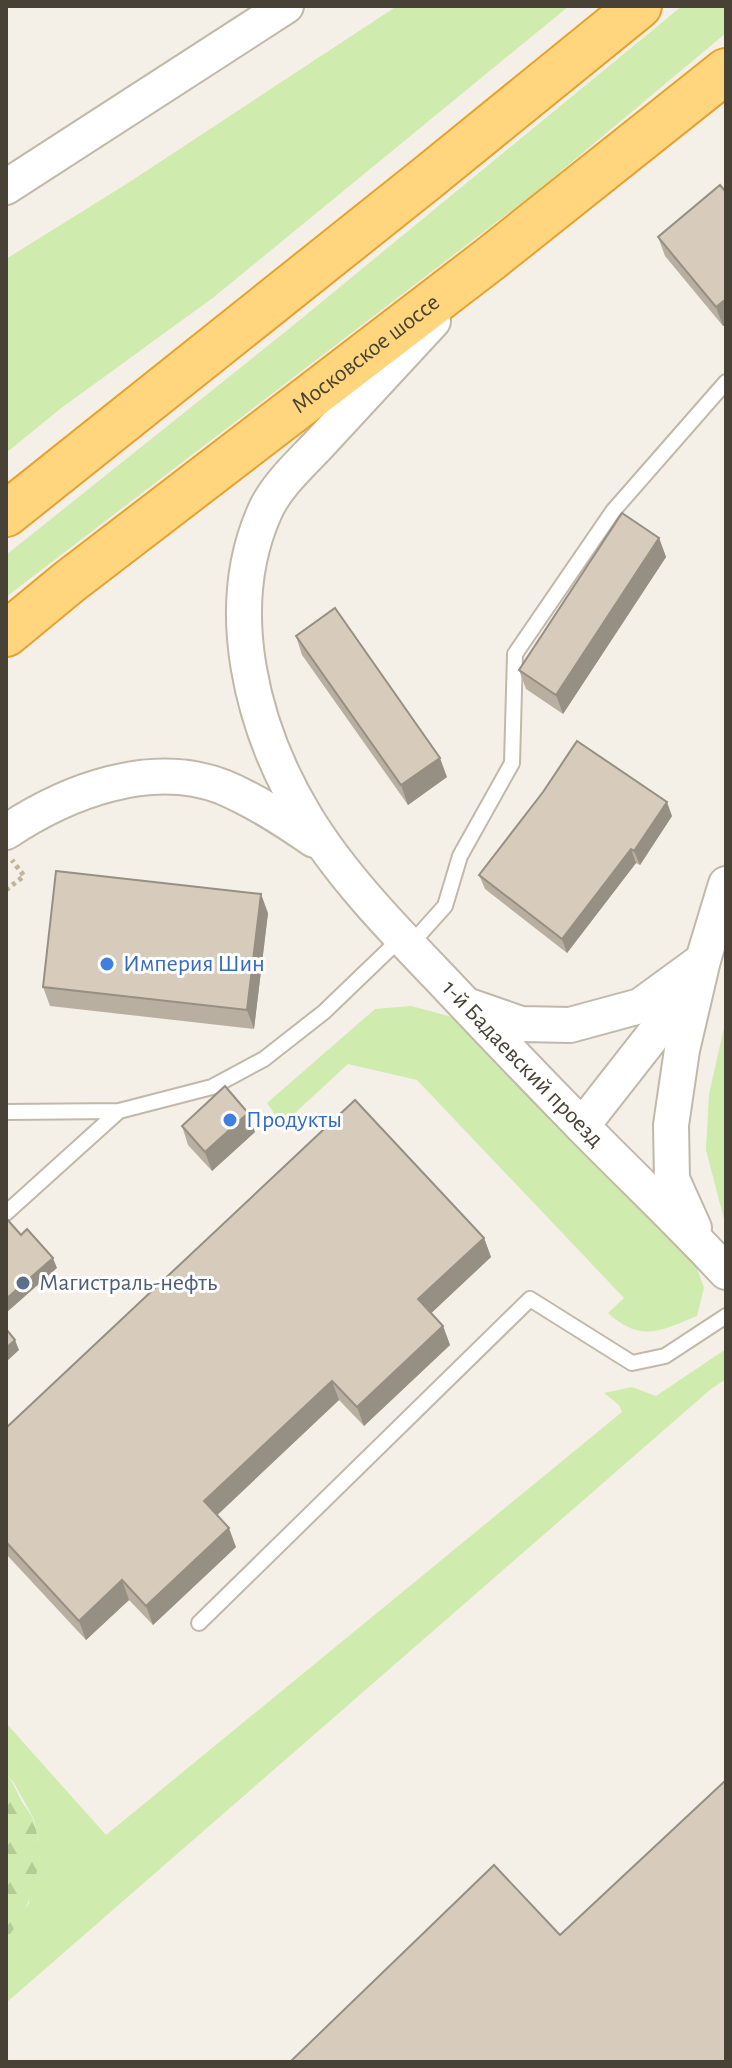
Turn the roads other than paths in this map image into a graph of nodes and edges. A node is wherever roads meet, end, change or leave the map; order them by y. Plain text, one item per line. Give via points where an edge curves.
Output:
1 (286, 6) edge
2 (639, 6) edge
3 (726, 71) edge
4 (6, 187) edge
5 (490, 259) junction
6 (726, 382) edge
7 (6, 514) edge
8 (6, 634) edge
9 (6, 832) edge
10 (327, 849) junction
11 (726, 884) edge
12 (406, 941) junction
13 (703, 960) junction
14 (465, 1004) junction
15 (119, 1111) junction
16 (6, 1112) edge
17 (582, 1126) junction
18 (6, 1213) edge
19 (702, 1246) junction
20 (726, 1272) edge
21 (726, 1316) edge
22 (199, 1623) dead end

1 - 4 street
2 - 7 highway
3 - 5 highway, Московское шоссе
5 - 8 highway, Московское шоссе
5 - 10 street via 274,495 251,556 242,601 263,725 279,769
6 - 12 lane via 613,511 515,654 512,763 460,856 445,906
9 - 10 street via 102,786 142,777 179,778 220,786 275,813
10 - 12 street, 1-й Бадаевский проезд
11 - 13 street
12 - 14 street, 1-й Бадаевский проезд
12 - 15 lane via 264,1059 212,1087
13 - 14 street via 640,1006 570,1025 521,1024
13 - 17 street
13 - 19 street via 671,1125 672,1179
14 - 17 street, 1-й Бадаевский проезд
15 - 16 lane
15 - 18 lane
17 - 19 street, 1-й Бадаевский проезд
19 - 20 street, 1-й Бадаевский проезд
21 - 22 lane via 665,1356 632,1363 530,1299

